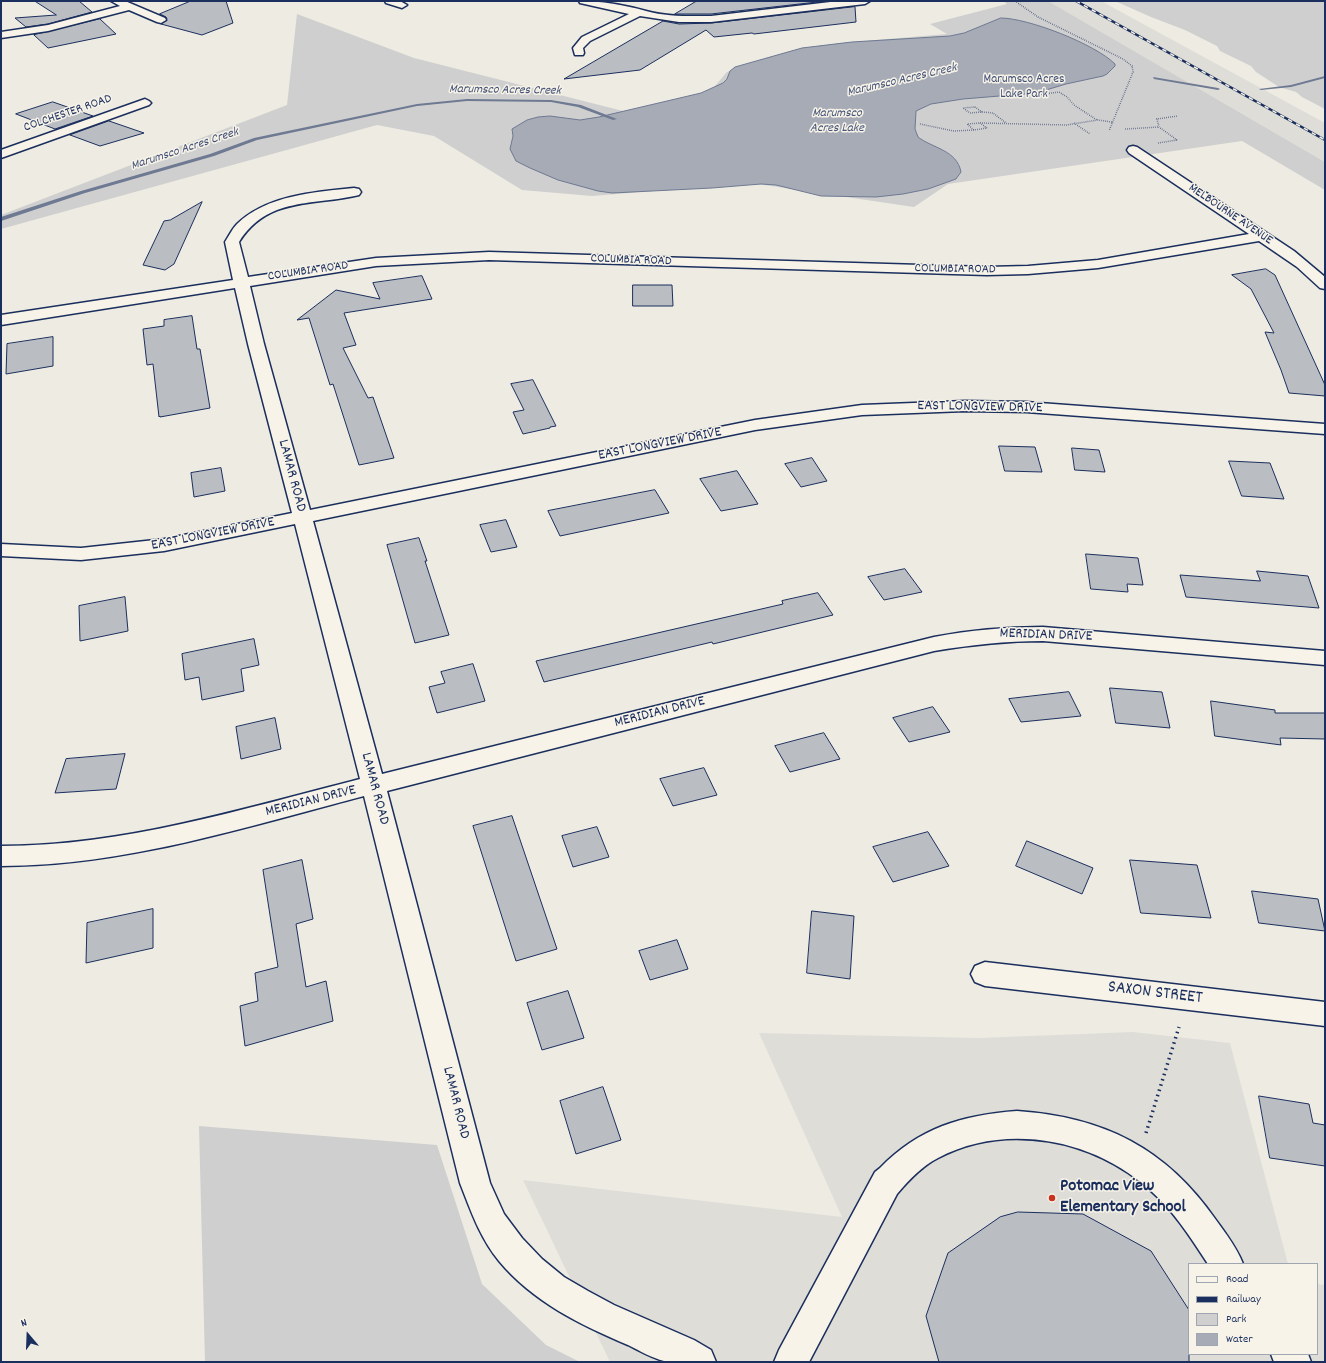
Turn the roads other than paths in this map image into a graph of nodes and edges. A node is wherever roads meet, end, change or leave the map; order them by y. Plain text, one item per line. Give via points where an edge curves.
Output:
1 (116, 1) edge
2 (390, 1) edge
3 (584, 1) edge
4 (865, 1) edge
5 (402, 5) dead end
6 (130, 7) junction
7 (640, 12) junction
8 (161, 20) dead end
9 (1, 35) edge
10 (579, 53) dead end
11 (145, 103) dead end
12 (7, 138) dead end
13 (25, 145) junction
14 (1132, 150) dead end
15 (1, 154) edge
16 (354, 192) dead end
17 (1262, 236) junction
18 (241, 282) junction
19 (1325, 284) edge
20 (1, 320) edge
21 (1325, 429) edge
22 (302, 517) junction
23 (1, 550) edge
24 (1325, 658) edge
25 (373, 786) junction
26 (1, 856) edge
27 (985, 974) dead end
28 (1325, 1014) edge
29 (1226, 1263) edge
30 (698, 1362) edge
31 (791, 1362) edge

1 - 6 street
2 - 5 street
3 - 7 street
4 - 7 street via 706,20 678,19
6 - 8 street
6 - 9 street via 48,28
7 - 10 street via 586,39 578,48
11 - 13 street, COLCHESTER ROAD
12 - 13 street
13 - 15 street, COLCHESTER ROAD
14 - 17 street, MELBOURNE AVENUE
16 - 18 street, LAMAR ROAD via 324,195 280,205 244,224 232,242
17 - 18 street, COLUMBIA ROAD via 1098,264 1028,270 987,271 489,256 376,262
17 - 19 street, MELBOURNE AVENUE
18 - 20 street, COLUMBIA ROAD
18 - 22 street, LAMAR ROAD
21 - 22 street, EAST LONGVIEW DRIVE via 1004,406 862,410 755,425
22 - 23 street, EAST LONGVIEW DRIVE via 140,548 81,554
22 - 25 street, LAMAR ROAD
24 - 25 street, MERIDIAN DRIVE via 1043,634 1011,633 966,638
25 - 26 street, MERIDIAN DRIVE via 163,839 31,857
25 - 30 street, LAMAR ROAD via 475,1183 492,1224 526,1268 564,1296
27 - 28 street, SAXON STREET
29 - 31 street via 1177,1195 1137,1161 1079,1134 1046,1126 1019,1124 974,1129 927,1148 905,1163 886,1183

